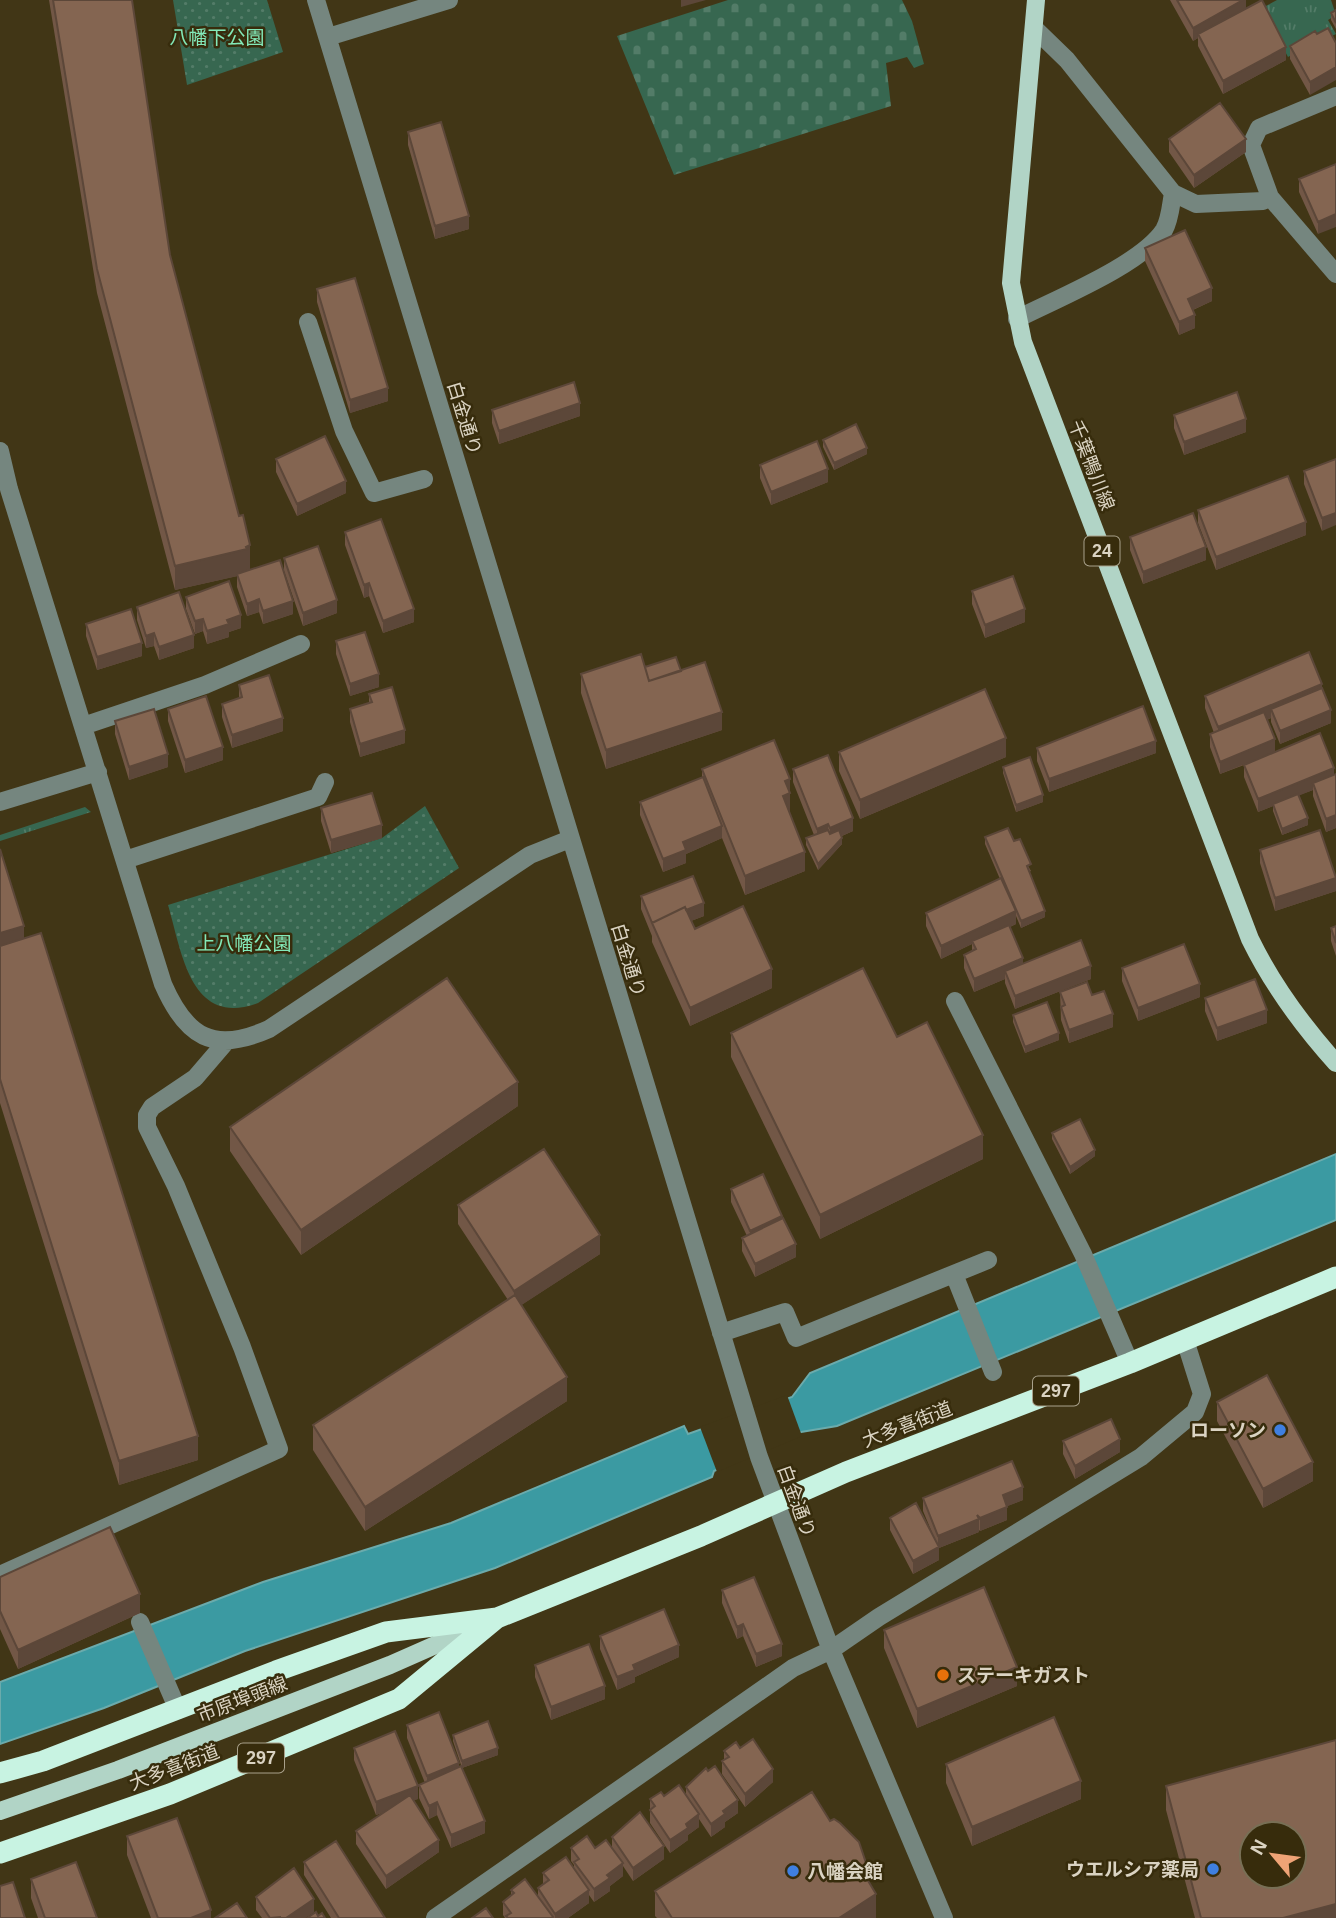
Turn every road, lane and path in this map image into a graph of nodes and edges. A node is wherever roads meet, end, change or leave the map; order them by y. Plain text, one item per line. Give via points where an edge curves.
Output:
1 (316, 0) edge
2 (449, 0) edge
3 (1036, 0) edge
4 (1034, 28) junction
5 (328, 37) junction
6 (1336, 96) edge
7 (1173, 193) junction
8 (1270, 197) junction
9 (1336, 274) edge
10 (1017, 319) junction
11 (308, 322) dead end
12 (0, 450) edge
13 (424, 479) dead end
14 (301, 644) dead end
15 (83, 726) junction
16 (97, 772) junction
17 (325, 782) dead end
18 (0, 803) edge
19 (570, 839) junction
20 (125, 860) junction
21 (955, 1001) dead end
22 (225, 1043) junction
23 (1336, 1063) edge
24 (988, 1260) dead end
25 (954, 1274) junction
26 (1336, 1277) edge
27 (720, 1333) junction
28 (1185, 1340) junction
29 (1130, 1363) junction
30 (992, 1369) dead end
31 (774, 1504) junction
32 (0, 1575) edge
33 (497, 1618) junction
34 (140, 1622) dead end
35 (831, 1650) junction
36 (178, 1710) junction
37 (0, 1773) edge
38 (0, 1811) edge
39 (0, 1853) edge
40 (435, 1918) edge
41 (944, 1918) edge

1 - 5 street, 白金通り
2 - 5 street
3 - 4 main road, 千葉鴨川線 / 24
4 - 7 street via 1067,60
4 - 10 main road, 千葉鴨川線 / 24 via 1011,283
5 - 19 street, 白金通り
6 - 8 street via 1259,128 1251,145
7 - 8 street via 1196,204
7 - 10 street via 1166,227 1154,243
8 - 9 street
10 - 23 main road, 千葉鴨川線 / 24 via 1250,939 1271,982
11 - 13 street via 344,431 374,493
12 - 15 street
14 - 15 street via 205,685
15 - 16 street
16 - 18 street
16 - 20 street
17 - 20 street via 318,797
19 - 22 street via 530,855 268,1029
19 - 27 street, 白金通り
20 - 22 street via 172,1004 196,1033
21 - 29 street via 1083,1254
22 - 32 street via 195,1078 152,1107 146,1115 147,1127 176,1186 279,1449
24 - 25 street
25 - 27 street via 796,1338 785,1312
25 - 30 street
26 - 28 highway, 大多喜街道 / 297
27 - 31 street, 白金通り
28 - 29 highway, 大多喜街道 / 297
28 - 35 street via 1202,1394 1195,1412 1141,1457
29 - 31 highway, 大多喜街道 / 297
31 - 33 highway, 大多喜街道 / 297
31 - 35 street, 白金通り
33 - 36 highway, 大多喜街道 / 297 via 386,1632
33 - 38 main road, 市原埠頭線 via 390,1665
33 - 39 highway, 大多喜街道 / 297 via 399,1699 170,1794
34 - 36 street
35 - 40 street via 793,1668
35 - 41 street, 白金通り
36 - 37 highway, 大多喜街道 / 297

